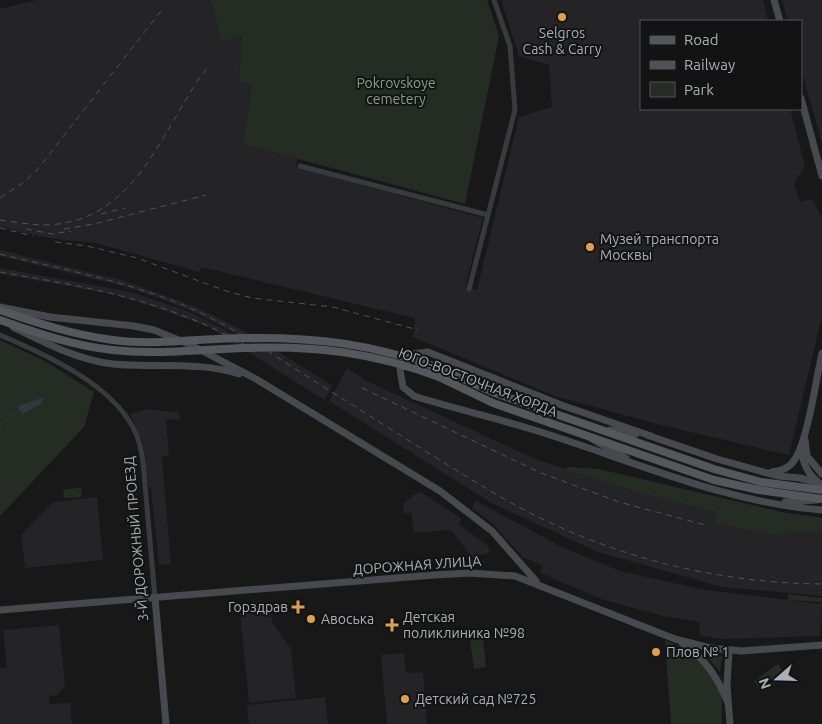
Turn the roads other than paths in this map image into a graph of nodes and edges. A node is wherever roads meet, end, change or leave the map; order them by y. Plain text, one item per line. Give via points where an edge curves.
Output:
1 (494, 0) edge
2 (774, 0) edge
3 (780, 20) edge
4 (802, 102) edge
5 (300, 166) dead end
6 (822, 176) edge
7 (488, 215) junction
8 (469, 289) dead end
9 (0, 308) edge
10 (0, 321) edge
11 (0, 335) edge
12 (822, 353) edge
13 (256, 379) junction
14 (591, 426) junction
15 (805, 427) junction
16 (588, 436) junction
17 (651, 436) junction
18 (801, 444) junction
19 (638, 466) junction
20 (757, 470) junction
21 (822, 474) edge
22 (820, 483) edge
23 (822, 490) edge
24 (822, 499) edge
25 (767, 503) junction
26 (822, 510) edge
27 (521, 564) junction
28 (515, 576) junction
29 (525, 579) junction
30 (542, 585) junction
31 (155, 598) junction
32 (0, 610) edge
33 (675, 639) junction
34 (822, 645) edge
35 (729, 651) junction
36 (728, 704) junction
37 (166, 724) edge
38 (730, 724) edge

1 - 7 street via 510,46 515,110
2 - 3 main road
4 - 6 main road
5 - 7 street
7 - 8 street
9 - 13 main road via 154,330 191,345
9 - 14 main road, ЮГО-ВОСТОЧНАЯ ХОРДА, bridge via 48,327 114,340 150,343 245,338 329,340 395,352 495,393
10 - 13 main road, bridge via 93,360 112,364 215,369
10 - 16 main road, ЮГО-ВОСТОЧНАЯ ХОРДА, bridge via 45,336 113,350 150,353 246,348 329,349 375,357 439,378 493,403
11 - 31 street, 3-Й ДОРОЖНЫЙ ПРОЕЗД via 26,345 81,377 114,402 128,420 137,438 143,463
12 - 15 main road
13 - 27 main road via 440,491 492,531
14 - 17 main road
14 - 23 main road, ЮГО-ВОСТОЧНАЯ ХОРДА via 714,469 761,482
15 - 18 main road
15 - 21 main road via 807,456
16 - 19 main road
16 - 24 main road, ЮГО-ВОСТОЧНАЯ ХОРДА via 714,480
17 - 19 main road via 564,406 428,352 412,354 400,370 403,387 414,396 530,428
17 - 20 main road
18 - 20 main road via 795,460 781,471
18 - 22 main road via 803,462 811,476
19 - 25 main road
20 - 22 main road
24 - 25 main road
25 - 26 main road
27 - 28 main road via 520,574
27 - 29 main road
27 - 30 main road
28 - 29 main road, ДОРОЖНАЯ УЛИЦА
28 - 31 main road, ДОРОЖНАЯ УЛИЦА via 470,573
29 - 30 main road, ДОРОЖНАЯ УЛИЦА
30 - 33 main road, ДОРОЖНАЯ УЛИЦА
31 - 32 main road, ДОРОЖНАЯ УЛИЦА
31 - 37 main road, 3-Й ДОРОЖНЫЙ ПРОЕЗД
33 - 35 main road, ДОРОЖНАЯ УЛИЦА
33 - 36 main road via 705,662 718,679
34 - 35 main road, ДОРОЖНАЯ УЛИЦА
35 - 36 main road
36 - 38 main road

